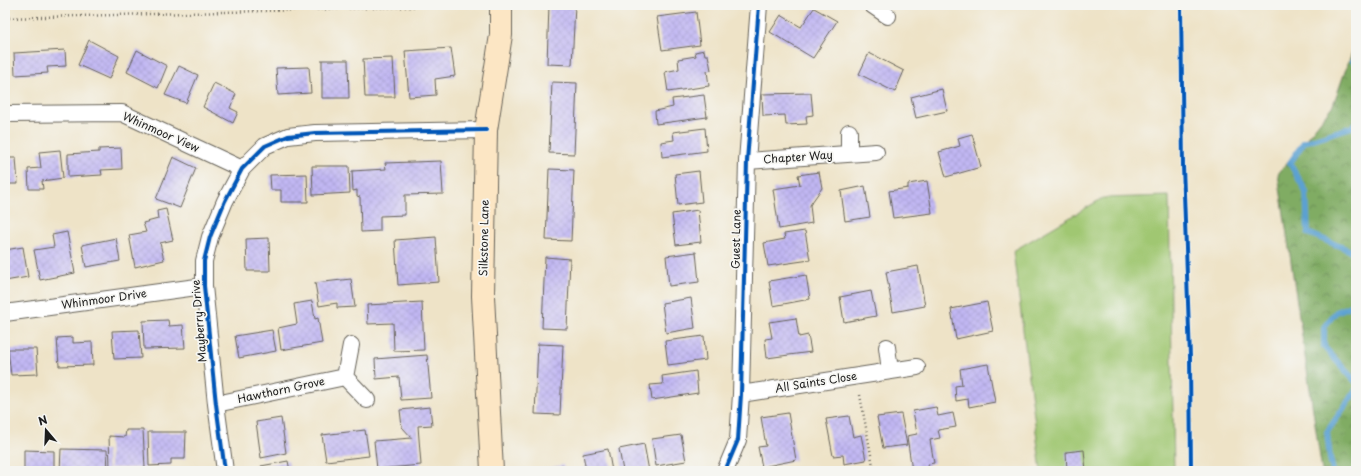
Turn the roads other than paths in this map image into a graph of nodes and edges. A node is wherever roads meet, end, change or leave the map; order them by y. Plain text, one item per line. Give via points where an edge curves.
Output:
1 (501, 5) edge
2 (759, 5) edge
3 (872, 5) edge
4 (888, 16) dead end
5 (5, 114) edge
6 (486, 130) junction
7 (849, 132) dead end
8 (876, 152) dead end
9 (849, 154) junction
10 (747, 160) junction
11 (242, 169) junction
12 (204, 286) junction
13 (5, 313) edge
14 (351, 345) dead end
15 (887, 347) dead end
16 (917, 367) dead end
17 (890, 371) junction
18 (345, 377) junction
19 (741, 394) junction
20 (367, 400) dead end
21 (216, 404) junction
22 (225, 471) edge
23 (492, 471) edge
24 (725, 471) edge

1 - 6 street, Silkstone Lane via 500,35
2 - 10 street, Guest Lane
3 - 4 street
5 - 11 street, Whinmoor View via 122,113
6 - 11 street, Mayberry Drive via 315,132 288,136 265,146
6 - 23 street, Silkstone Lane via 484,296
7 - 9 street, Chapter Way
8 - 9 street, Chapter Way
9 - 10 street, Chapter Way
10 - 19 street, Guest Lane
11 - 12 street, Mayberry Drive via 210,237 204,261
12 - 13 street, Whinmoor Drive
12 - 21 street, Mayberry Drive
14 - 18 street
15 - 17 street
16 - 17 street, All Saints Close
17 - 19 street, All Saints Close
18 - 20 street
18 - 21 street, Hawthorn Grove
19 - 24 street, Guest Lane via 738,440
21 - 22 street, Mayberry Drive

